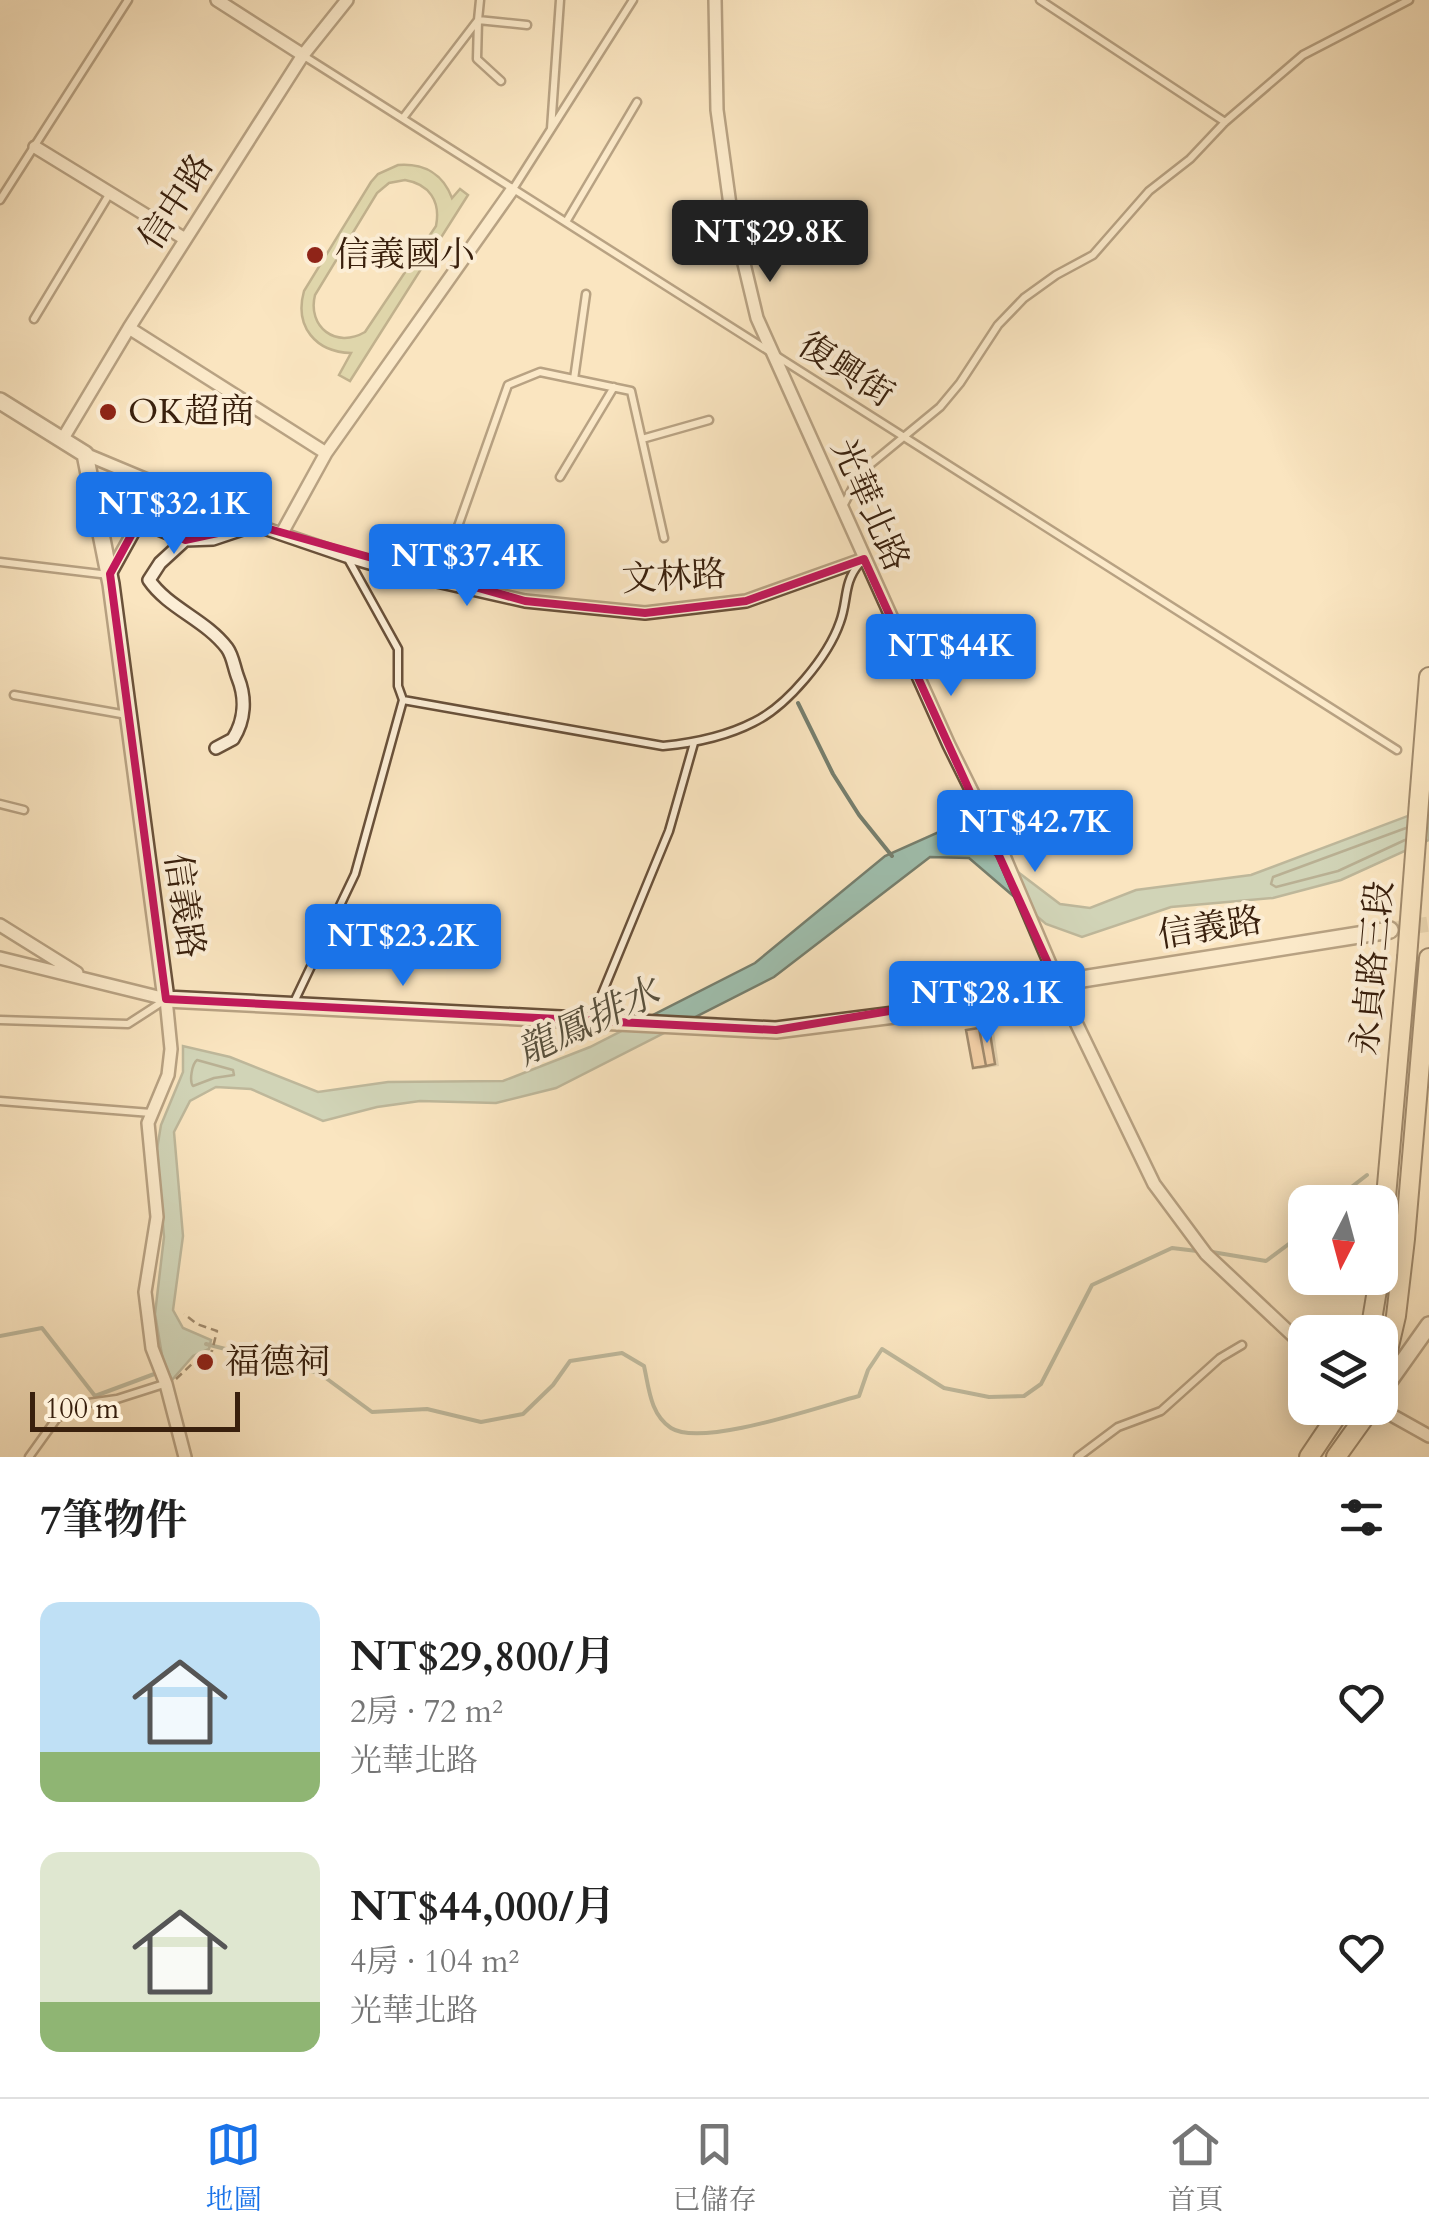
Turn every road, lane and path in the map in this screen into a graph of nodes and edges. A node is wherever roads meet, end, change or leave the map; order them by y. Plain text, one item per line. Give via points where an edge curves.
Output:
1 (128, 0) edge
2 (346, 0) edge
3 (480, 0) edge
4 (560, 0) edge
5 (633, 0) edge
6 (715, 0) edge
7 (1040, 0) edge
8 (1409, 0) edge
9 (220, 1) edge
10 (478, 20) junction
11 (527, 25) dead end
12 (303, 55) junction
13 (501, 80) dead end
14 (637, 102) dead end
15 (402, 118) junction
16 (1224, 122) junction
17 (551, 130) junction
18 (35, 147) junction
19 (512, 190) junction
20 (110, 193) junction
21 (0, 200) edge
22 (566, 222) junction
23 (185, 239) junction
24 (586, 294) dead end
25 (34, 319) dead end
26 (129, 328) junction
27 (773, 355) junction
28 (574, 379) junction
29 (614, 387) junction
30 (0, 400) edge
31 (709, 420) dead end
32 (901, 438) junction
33 (642, 439) junction
34 (62, 440) junction
35 (326, 453) junction
36 (85, 454) junction
37 (560, 476) dead end
38 (160, 484) junction
39 (96, 503) junction
40 (841, 510) junction
41 (140, 519) junction
42 (256, 525) junction
43 (282, 533) junction
44 (664, 538) dead end
45 (186, 540) junction
46 (346, 556) junction
47 (864, 558) junction
48 (0, 562) edge
49 (110, 574) junction
50 (438, 581) junction
51 (1429, 677) edge
52 (14, 695) dead end
53 (403, 700) junction
54 (128, 716) junction
55 (694, 744) junction
56 (216, 748) dead end
57 (1397, 750) dead end
58 (0, 804) edge
59 (24, 810) dead end
60 (0, 924) edge
61 (1390, 930) tunnel mouth
62 (0, 958) edge
63 (1429, 958) edge
64 (83, 977) junction
65 (1057, 982) junction
66 (166, 999) junction
67 (292, 1008) junction
68 (591, 1019) junction
69 (0, 1020) edge
70 (0, 1101) edge
71 (152, 1113) junction
72 (1387, 1185) edge
73 (184, 1314) dead end
74 (1396, 1315) edge
75 (1429, 1325) edge
76 (1288, 1331) edge
77 (1242, 1346) dead end
78 (1398, 1369) edge
79 (163, 1376) junction
80 (1398, 1419) edge
81 (1331, 1425) edge
82 (1359, 1425) edge
83 (1429, 1436) edge
84 (29, 1457) edge
85 (185, 1457) edge
86 (1078, 1457) edge
87 (1309, 1457) edge
88 (1336, 1457) edge

1 - 18 lane
2 - 12 street, 信中路
3 - 10 lane
4 - 17 lane
5 - 17 lane
6 - 27 street, 光華北路 via 717,110 730,205 756,318
7 - 16 lane
8 - 16 lane via 1303,55
9 - 12 street, 復興街
10 - 11 lane
10 - 13 lane via 477,59
10 - 15 lane
12 - 15 lane, 復興街
12 - 23 street, 信中路
14 - 22 lane
15 - 19 lane, 復興街
16 - 32 lane via 1149,191 1094,255 1024,298 940,406
17 - 19 lane
18 - 20 street
18 - 21 lane
19 - 22 lane, 復興街
19 - 35 street
20 - 23 street
20 - 25 lane
22 - 27 lane, 復興街
23 - 26 street, 信中路
24 - 28 lane
26 - 34 street, 信中路
26 - 35 street
27 - 32 lane, 復興街
27 - 40 street, 光華北路
28 - 29 lane
28 - 50 lane via 540,372 508,386
29 - 33 lane via 631,391
29 - 37 lane
30 - 34 street
31 - 33 lane
32 - 40 lane via 861,472
32 - 57 lane, 復興街
33 - 44 lane
34 - 36 street
35 - 43 street
36 - 38 street, 文林路
36 - 39 street, 信義路
38 - 41 street
38 - 42 street, 文林路
39 - 41 street
39 - 49 street, 信義路
40 - 47 street, 光華北路
41 - 45 street
41 - 49 street
42 - 43 street, 文林路
42 - 45 street
43 - 46 street, 文林路
45 - 56 street via 149,580 230,652 242,714 233,739
46 - 50 street, 文林路
46 - 53 lane via 398,649
47 - 50 street, 文林路 via 746,600 644,613 525,601
47 - 55 lane via 848,578 840,622 794,690 756,722
47 - 65 street, 光華北路
48 - 49 lane
49 - 54 street, 信義路
51 - 72 main road, 永貞路三段, bridge
52 - 54 lane
53 - 55 lane via 664,746
53 - 67 lane via 355,874
54 - 66 street, 信義路
55 - 68 lane via 670,831
58 - 59 lane
60 - 64 street
61 - 65 street, 信義路
62 - 64 street
63 - 74 main road, 永貞路三段
64 - 66 street
65 - 68 street, 信義路 via 910,1013 776,1030
65 - 76 street, 光華北路 via 1154,1184 1206,1254
66 - 67 street, 信義路
66 - 69 lane via 128,1024
66 - 71 street via 168,1074
67 - 68 street, 信義路
70 - 71 lane
71 - 79 street via 157,1217 146,1292 152,1348
73 - 79 path via 216,1330 212,1351 180,1377
75 - 78 street
77 - 86 lane via 1161,1411 1118,1427
79 - 84 lane via 57,1418
79 - 85 street
80 - 83 street
81 - 87 main road
82 - 88 main road

